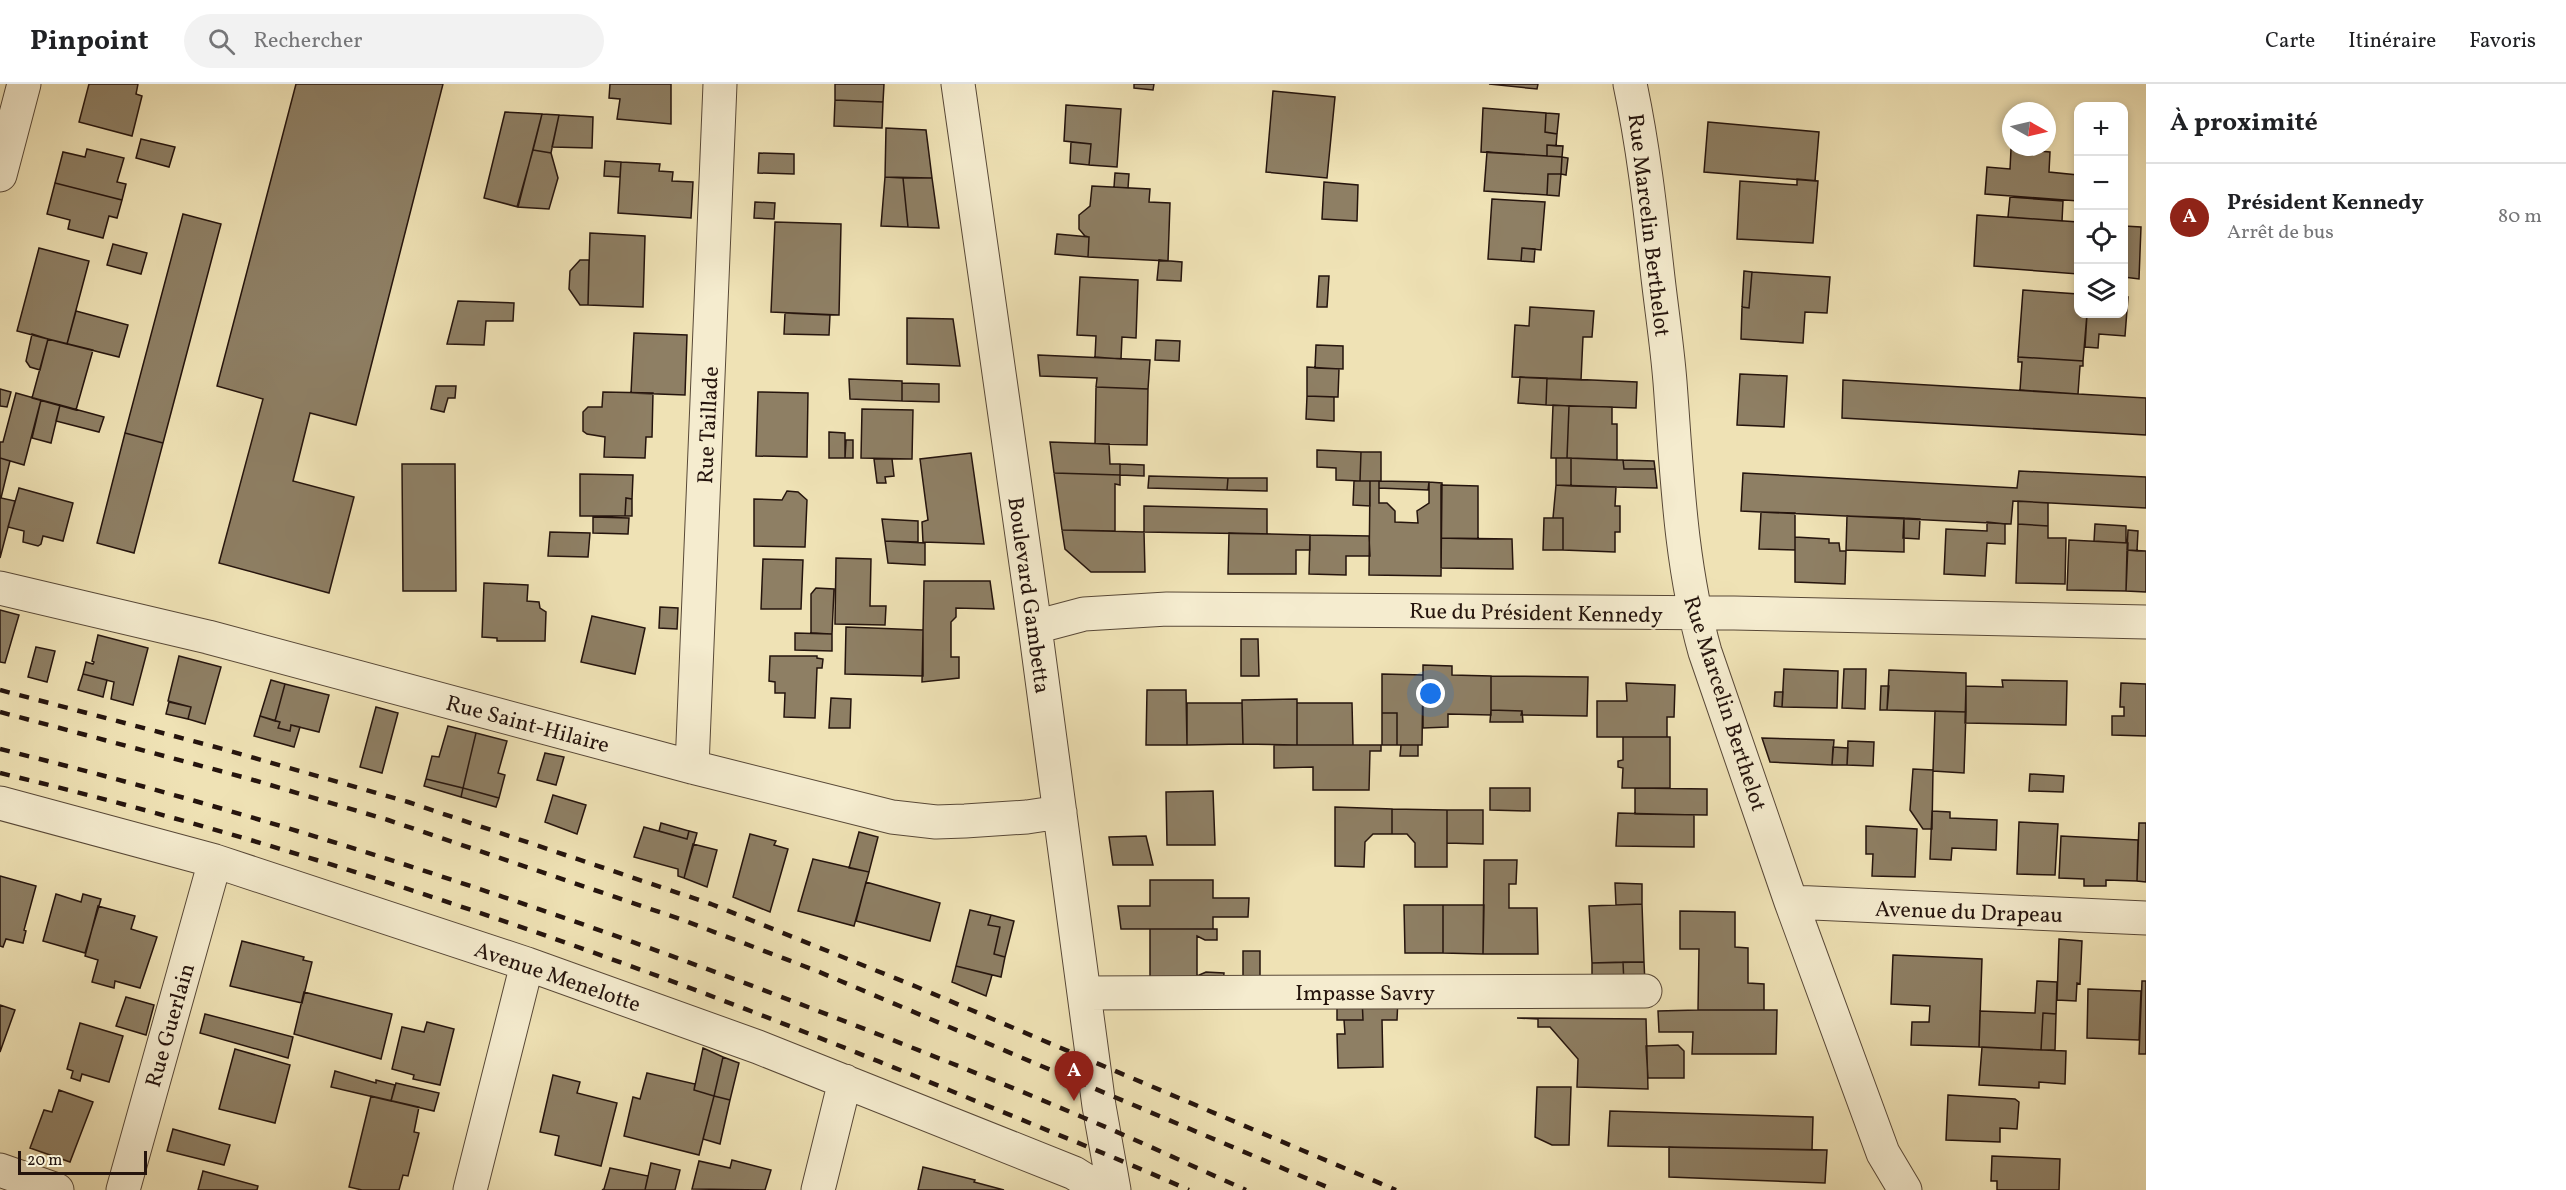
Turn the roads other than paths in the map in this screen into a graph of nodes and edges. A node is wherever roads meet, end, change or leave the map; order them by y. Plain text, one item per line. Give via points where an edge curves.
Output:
1 (24, 84) edge
2 (720, 84) edge
3 (958, 84) edge
4 (1630, 84) edge
5 (0, 175) edge
6 (0, 588) edge
7 (1694, 614) junction
8 (2146, 622) edge
9 (1035, 627) junction
10 (692, 767) junction
11 (0, 803) edge
12 (1060, 812) junction
13 (215, 861) junction
14 (1791, 902) junction
15 (2146, 918) edge
16 (527, 964) junction
17 (1646, 991) dead end
18 (1085, 993) junction
19 (845, 1081) junction
20 (0, 1170) edge
21 (57, 1190) edge
22 (123, 1190) edge
23 (470, 1190) edge
24 (818, 1190) edge
25 (1101, 1190) edge
26 (1114, 1190) edge
27 (1905, 1190) edge

1 - 5 street
2 - 10 street, Rue Taillade
3 - 9 street, Boulevard Gambetta
4 - 7 street, Rue Marcelin Berthelot via 1652,228 1670,380 1675,475
6 - 10 street, Rue Saint-Hilaire via 217,640
7 - 8 street, Rue du Président Kennedy
7 - 9 street, Rue du Président Kennedy via 1167,609 1084,614
7 - 14 street, Rue Marcelin Berthelot
9 - 12 street, Boulevard Gambetta
10 - 12 street, Rue Saint-Hilaire via 915,820 965,821
11 - 13 street, Avenue Menelotte
12 - 18 street, Boulevard Gambetta
13 - 16 street, Avenue Menelotte
13 - 22 street, Rue Guerlain
14 - 15 street, Avenue du Drapeau
14 - 27 street, Rue Marcelin Berthelot via 1883,1154
16 - 19 street, Avenue Menelotte
16 - 23 street
17 - 18 street, Impasse Savry
18 - 26 street, Boulevard Gambetta
19 - 24 street
19 - 25 street, Avenue Menelotte via 1074,1173
20 - 21 street

